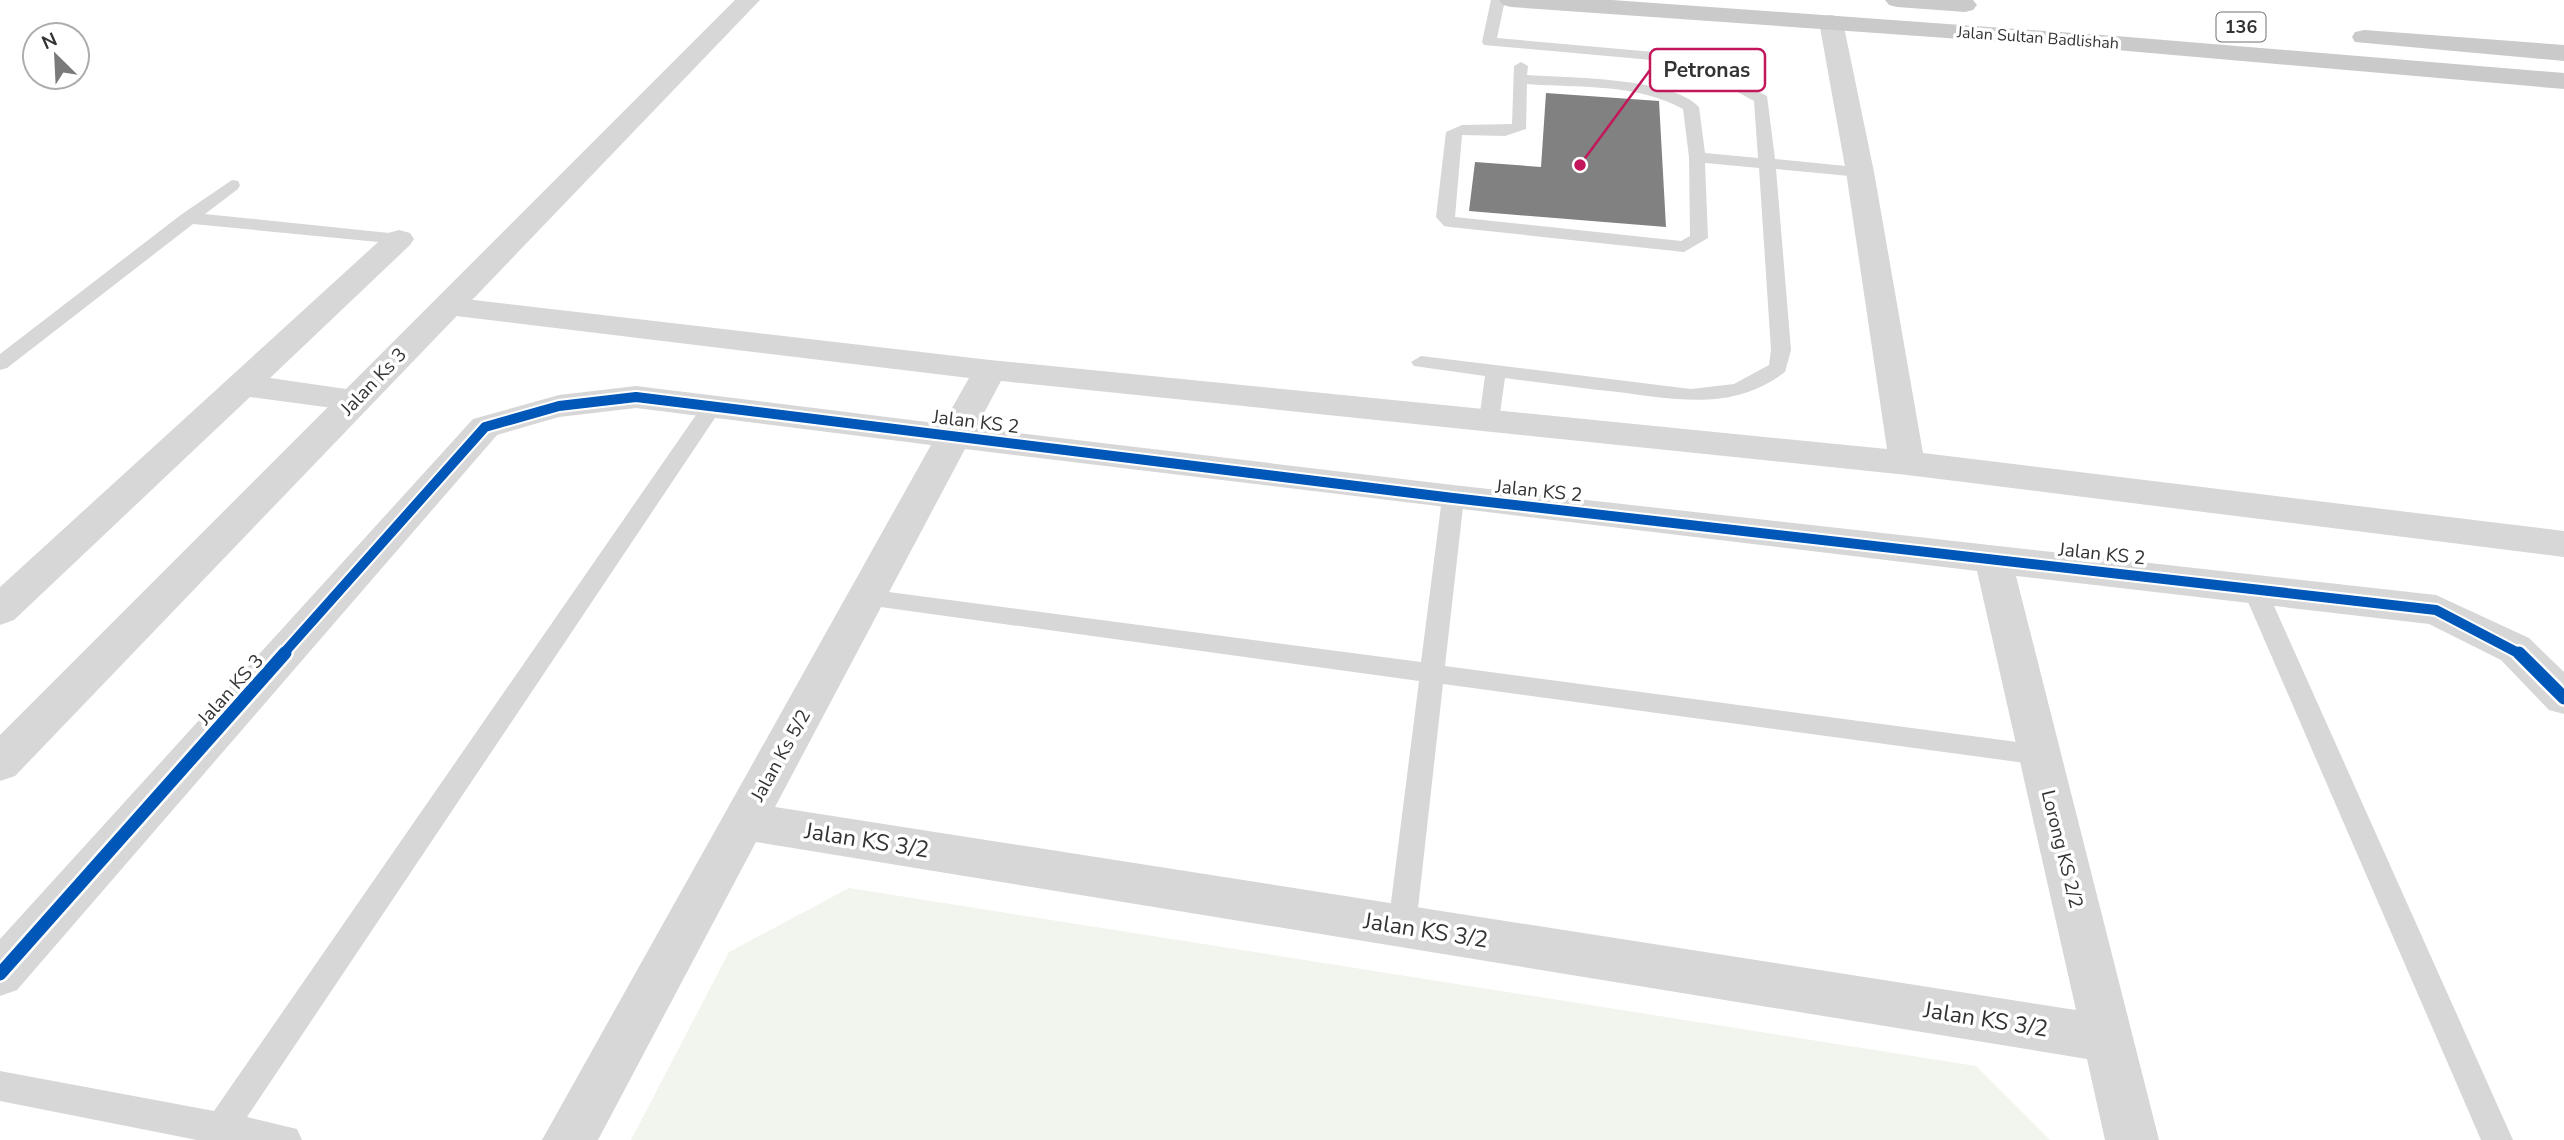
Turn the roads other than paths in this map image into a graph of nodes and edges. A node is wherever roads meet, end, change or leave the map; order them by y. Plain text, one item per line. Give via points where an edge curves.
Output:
1 (748, 0) edge
2 (1498, 0) edge
3 (1511, 0) edge
4 (1897, 0) edge
5 (1987, 7) dead end
6 (1831, 22) junction
7 (2344, 36) dead end
8 (1522, 44) junction
9 (2564, 53) edge
10 (1519, 79) junction
11 (2564, 81) edge
12 (1697, 157) junction
13 (1766, 164) junction
14 (1860, 172) junction
15 (232, 184) dead end
16 (188, 218) junction
17 (399, 239) joint
18 (447, 306) junction
19 (1420, 362) dead end
20 (0, 364) edge
21 (990, 370) junction
22 (1496, 371) junction
23 (242, 385) junction
24 (355, 400) junction
25 (712, 407) junction
26 (1489, 420) junction
27 (485, 427) joint
28 (954, 436) junction
29 (1907, 463) junction
30 (1453, 498) junction
31 (2564, 544) edge
32 (1993, 559) junction
33 (2254, 588) junction
34 (866, 597) junction
35 (0, 611) edge
36 (1432, 673) junction
37 (2564, 698) edge
38 (2040, 755) junction
39 (0, 764) edge
40 (744, 821) junction
41 (1402, 926) junction
42 (0, 974) edge
43 (2109, 1039) junction
44 (0, 1086) edge
45 (216, 1135) edge
46 (286, 1140) edge
47 (569, 1140) edge
48 (2132, 1140) edge
49 (2497, 1140) edge

1 - 18 street, Jalan Ks 3
2 - 8 lane via 1489,42
3 - 6 main road, Jalan Sultan Badlishah / 136
4 - 5 main road, Jalan Sultan Badlishah
6 - 11 main road, Jalan Sultan Badlishah / 136
6 - 14 street
7 - 9 main road
8 - 10 lane
8 - 13 lane via 1688,60 1762,99
10 - 12 lane via 1646,90 1682,100 1691,107
10 - 12 lane via 1520,126 1504,131 1467,127 1454,132 1445,217 1450,222 1684,247 1699,238
12 - 13 lane
13 - 14 lane
13 - 22 lane via 1781,350 1778,368 1756,386 1691,394
14 - 29 street
15 - 16 lane
16 - 17 lane
16 - 20 lane
17 - 23 street
18 - 21 street
18 - 24 street, Jalan Ks 3
19 - 22 lane
21 - 26 street
21 - 28 street, Jalan Ks 5/2
22 - 26 lane
23 - 24 street
23 - 35 street
24 - 39 street, Jalan Ks 3
25 - 27 street, Jalan KS 2 via 636,397 583,399 528,411
25 - 28 street, Jalan KS 2
25 - 45 lane
26 - 29 street
27 - 42 street, Jalan KS 3
28 - 30 street, Jalan KS 2
28 - 34 street, Jalan Ks 5/2
29 - 31 street
30 - 32 street, Jalan KS 2
30 - 36 lane
32 - 33 street, Jalan KS 2
32 - 38 street, Lorong KS 2/2
33 - 37 street, Jalan KS 2 via 2435,610 2515,649
33 - 49 lane
34 - 36 lane
34 - 40 street, Jalan Ks 5/2
36 - 38 lane
36 - 41 lane
38 - 43 street, Lorong KS 2/2
40 - 41 street, Jalan KS 3/2
40 - 47 street, Jalan Ks 5/2
41 - 43 street, Jalan KS 3/2
43 - 48 street, Lorong KS 2/2
44 - 45 lane
45 - 46 lane

